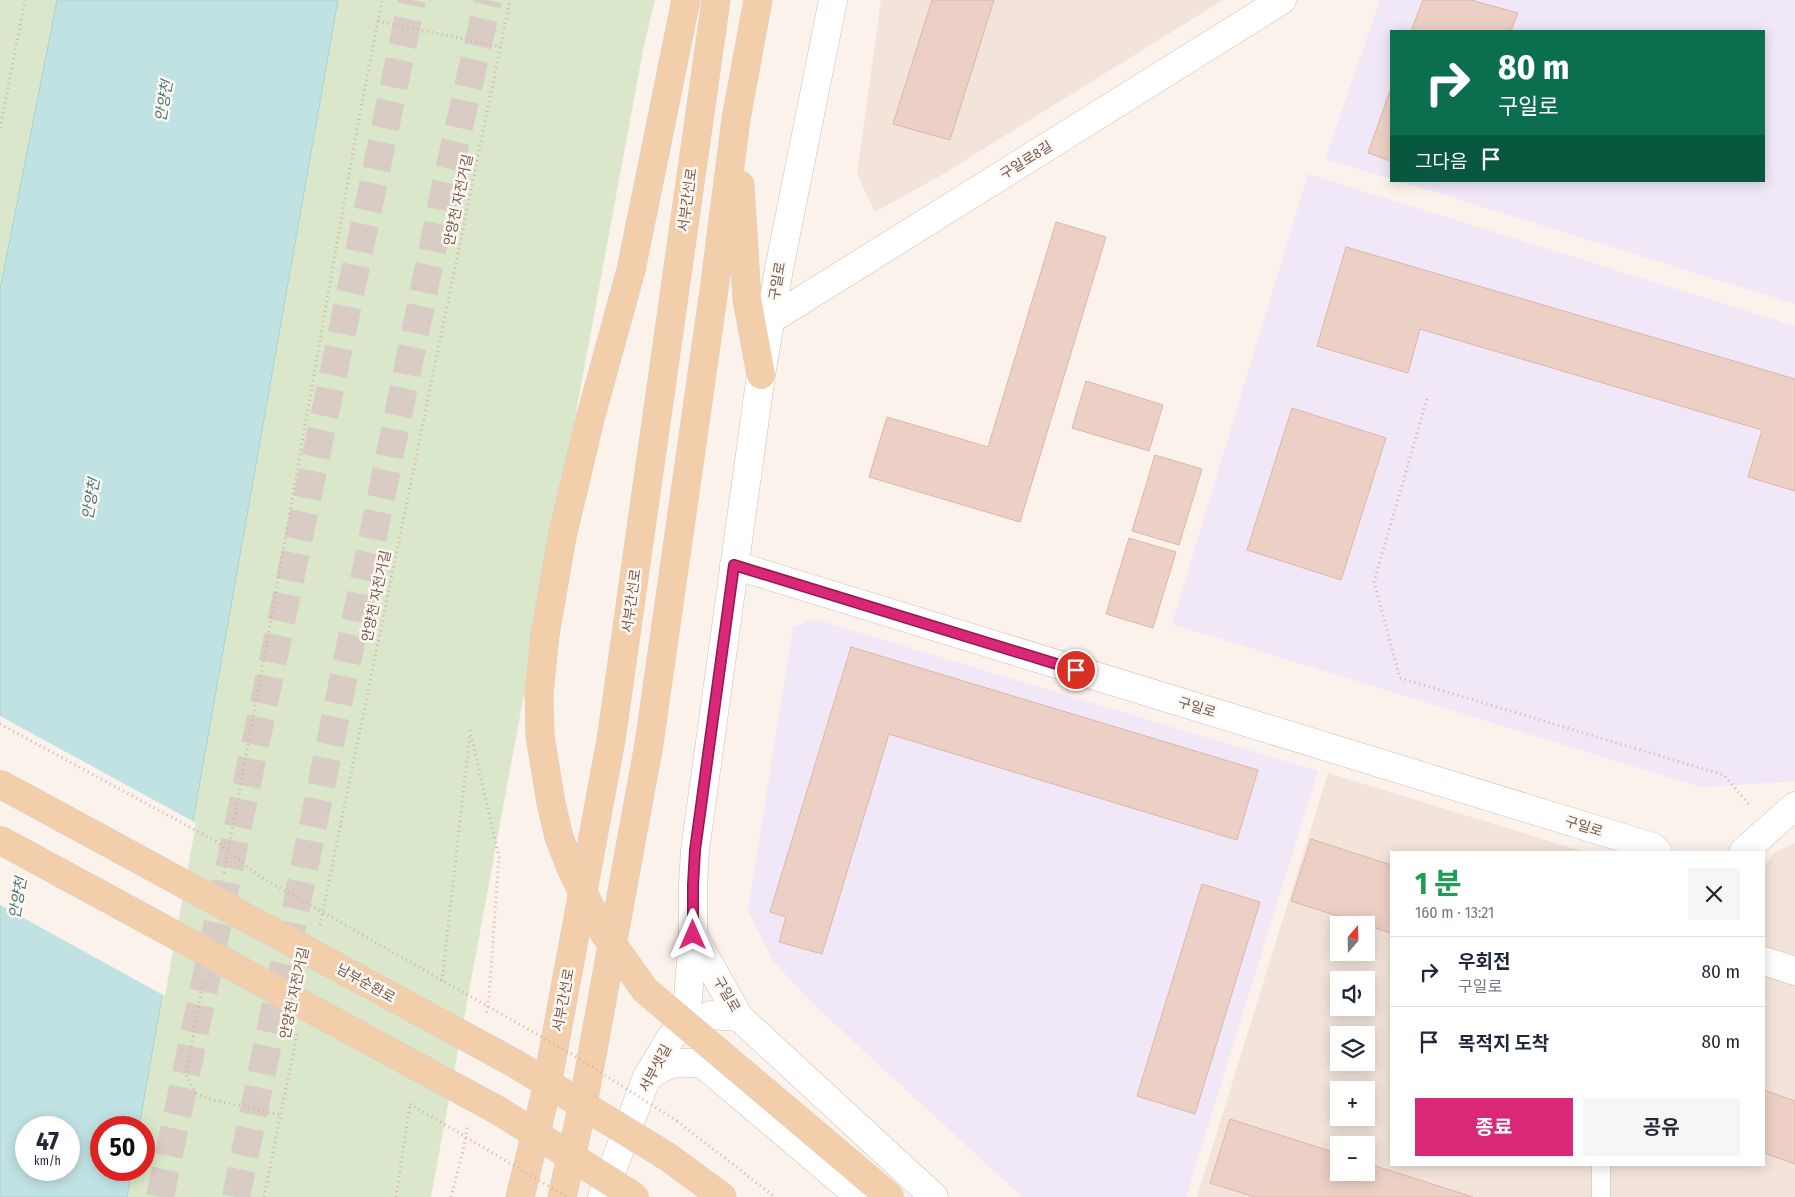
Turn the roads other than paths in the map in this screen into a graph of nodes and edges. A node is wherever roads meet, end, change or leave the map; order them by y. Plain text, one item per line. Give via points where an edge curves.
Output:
1 (686, 0) edge
2 (716, 0) edge
3 (758, 0) edge
4 (833, 0) edge
5 (1282, 0) edge
6 (736, 119) junction
7 (770, 320) junction
8 (761, 375) junction
9 (734, 565) junction
10 (0, 784) edge
11 (1795, 806) edge
12 (0, 840) edge
13 (1657, 851) edge
14 (1744, 851) edge
15 (693, 935) junction
16 (1765, 960) edge
17 (1795, 971) edge
18 (740, 1017) junction
19 (682, 1028) junction
20 (647, 1077) junction
21 (1601, 1166) edge
22 (520, 1197) edge
23 (562, 1197) edge
24 (602, 1197) edge
25 (635, 1197) edge
26 (722, 1197) edge
27 (860, 1197) edge
28 (890, 1197) edge
29 (934, 1197) edge
30 (1601, 1197) edge

1 - 28 main road, bridge via 631,270 562,537 545,635 539,693 540,736 551,803 571,868 600,927 645,990
2 - 22 main road, 서부간선로 via 611,740 545,1096
3 - 6 main road
4 - 7 street, 구일로
5 - 7 street, 구일로8길
6 - 8 main road via 747,299
6 - 23 main road via 650,744 583,1104
7 - 8 street, 구일로
8 - 9 street, 구일로
9 - 13 street, 구일로 via 1653,847
9 - 15 street, 구일로 via 695,850
10 - 26 main road, 남부순환로, bridge via 514,1063 668,1157
11 - 14 street
12 - 25 main road, bridge via 499,1111
15 - 18 street, 구일로
15 - 19 street via 688,999
16 - 17 street
18 - 19 street, 서부샛길 via 711,1015
18 - 29 street, 구일로
19 - 20 street, 서부샛길 via 672,1037
20 - 24 street, 서부샛길
20 - 27 street via 664,1066 682,1062 703,1064
21 - 30 lane

